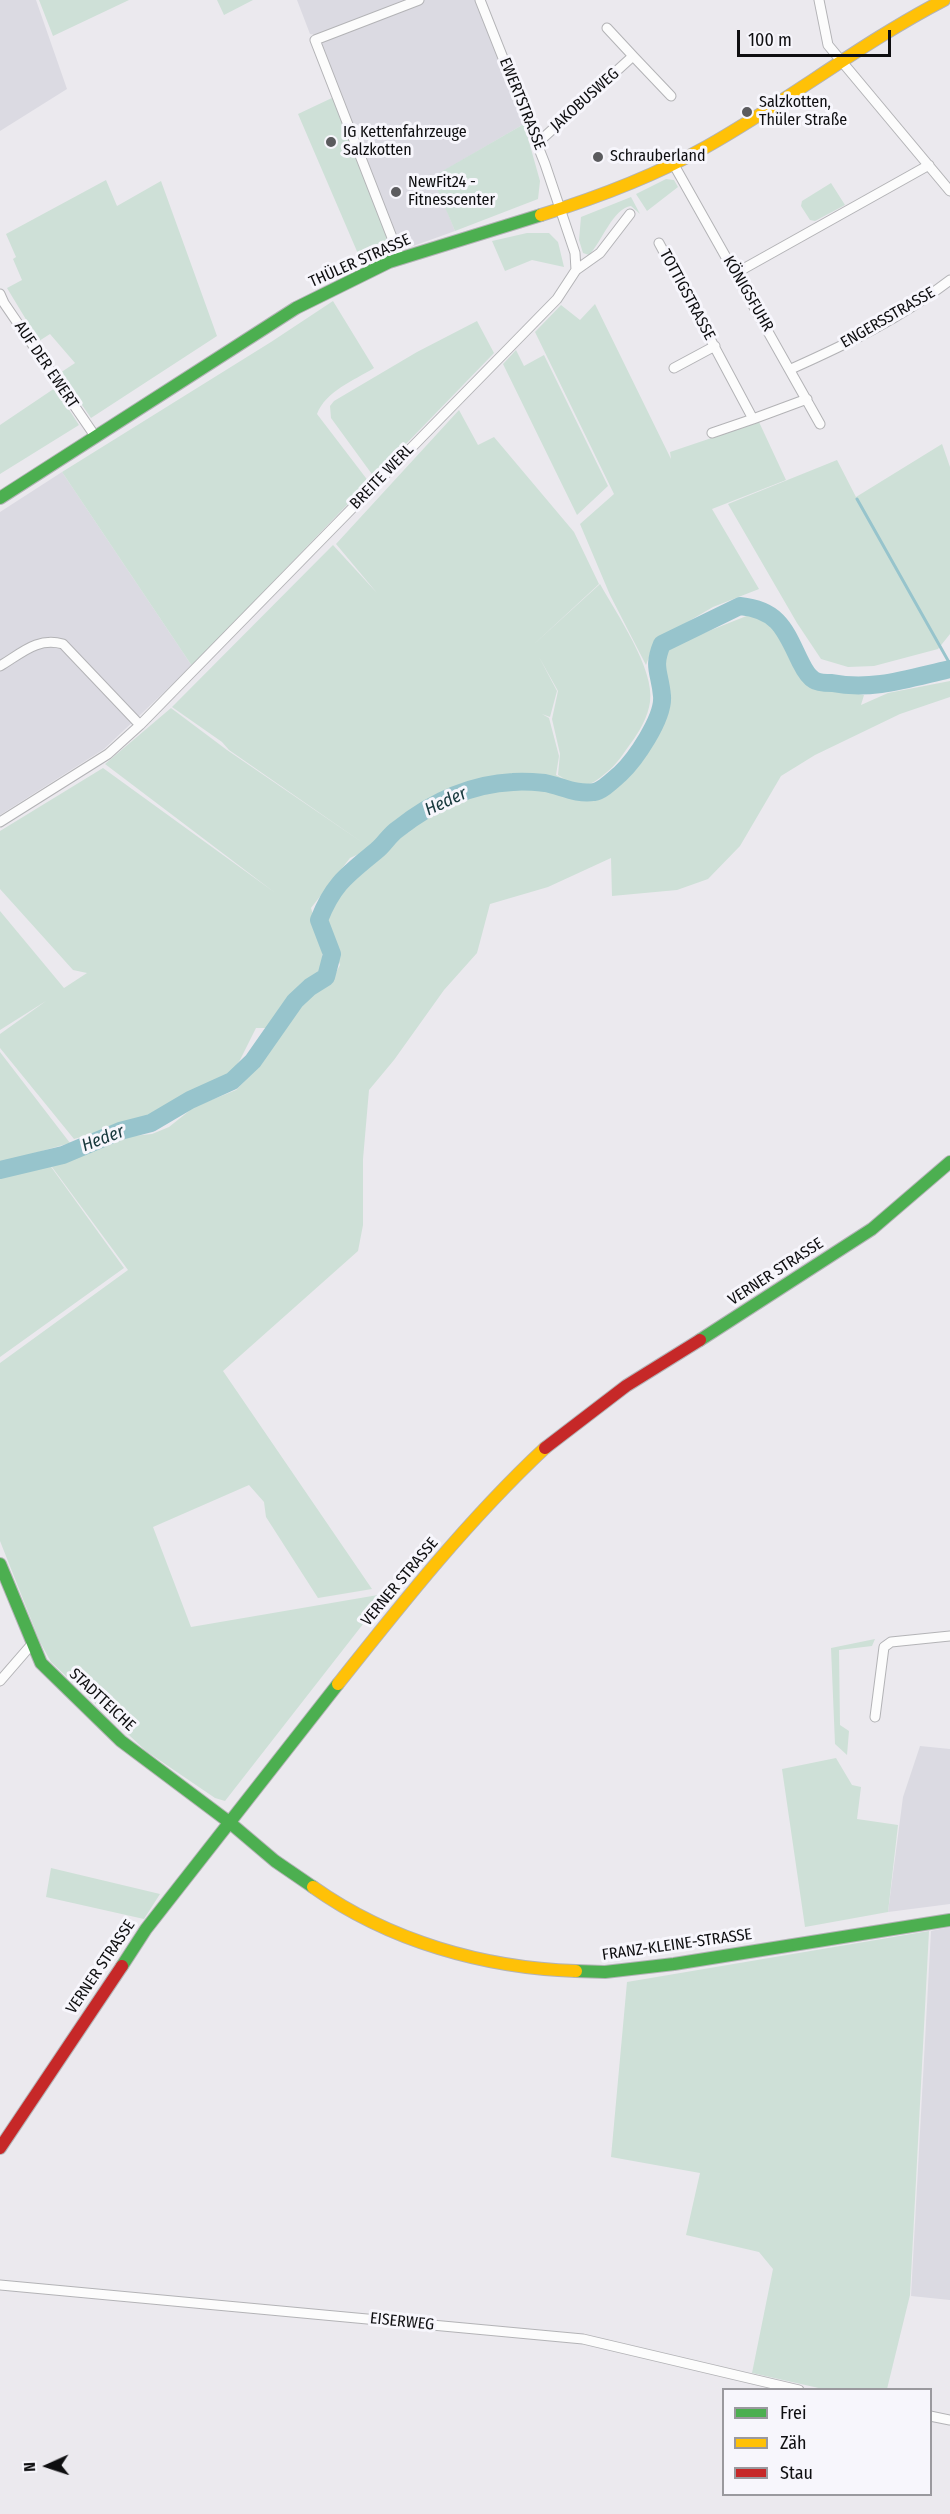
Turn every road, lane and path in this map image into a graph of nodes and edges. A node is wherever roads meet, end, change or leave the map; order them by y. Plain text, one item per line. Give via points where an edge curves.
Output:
1 (419, 0) edge
2 (480, 0) edge
3 (819, 0) edge
4 (939, 1) edge
5 (607, 28) dead end
6 (633, 56) junction
7 (839, 60) junction
8 (670, 96) dead end
9 (536, 140) junction
10 (674, 165) junction
11 (928, 165) junction
12 (950, 191) edge
13 (560, 210) junction
14 (630, 214) dead end
15 (659, 243) dead end
16 (400, 258) junction
17 (576, 270) junction
18 (736, 273) junction
19 (950, 280) edge
20 (0, 294) edge
21 (715, 346) junction
22 (674, 368) dead end
23 (791, 369) junction
24 (807, 399) junction
25 (753, 419) junction
26 (820, 424) dead end
27 (712, 433) dead end
28 (95, 436) junction
29 (0, 498) edge
30 (0, 666) edge
31 (140, 725) junction
32 (0, 822) edge
33 (950, 1162) edge
34 (0, 1564) edge
35 (950, 1636) edge
36 (32, 1644) junction
37 (0, 1681) edge
38 (875, 1717) dead end
39 (229, 1822) junction
40 (950, 1920) edge
41 (0, 2148) edge
42 (0, 2285) edge
43 (791, 2388) edge
44 (932, 2416) edge
45 (950, 2420) edge

1 - 16 street via 315,40
2 - 9 street, EWERTSTRASSE
3 - 7 street via 828,45
4 - 7 main road, THÜLER STRASSE
5 - 6 street, JAKOBUSWEG
6 - 8 street, JAKOBUSWEG
6 - 9 street, JAKOBUSWEG via 543,138
7 - 10 main road, THÜLER STRASSE via 730,134
7 - 11 street
9 - 13 street, EWERTSTRASSE
10 - 13 main road, THÜLER STRASSE
10 - 18 street, KÖNIGSFUHR
11 - 12 street
11 - 18 street
13 - 16 main road, THÜLER STRASSE
13 - 17 street via 575,253
14 - 17 street via 600,253
15 - 21 street, TOTTIGSTRASSE
16 - 28 main road, THÜLER STRASSE via 296,308
17 - 31 street, BREITE WERL via 557,299
18 - 23 street, KÖNIGSFUHR
19 - 23 street, ENGERSSTRASSE via 863,336
20 - 28 street, AUF DER EWERT
21 - 22 street, TOTTIGSTRASSE
21 - 25 street, TOTTIGSTRASSE
23 - 24 street, KÖNIGSFUHR
24 - 25 street
24 - 26 street, KÖNIGSFUHR
25 - 27 street
28 - 29 main road, THÜLER STRASSE
30 - 31 street via 36,644 63,644
31 - 32 street, BREITE WERL via 108,754
33 - 39 main road, VERNER STRASSE via 872,1229 626,1386 555,1439 500,1490 405,1599
34 - 36 main road, STADTTEICHE
35 - 38 street via 891,1642 884,1647
36 - 37 street
36 - 39 main road, STADTTEICHE via 41,1663 121,1742
39 - 40 main road, FRANZ-KLEINE-STRASSE via 275,1861 369,1921 417,1942 507,1965 573,1972 637,1969
39 - 41 main road, VERNER STRASSE via 146,1929
42 - 43 street, EISERWEG via 583,2339
44 - 45 street

